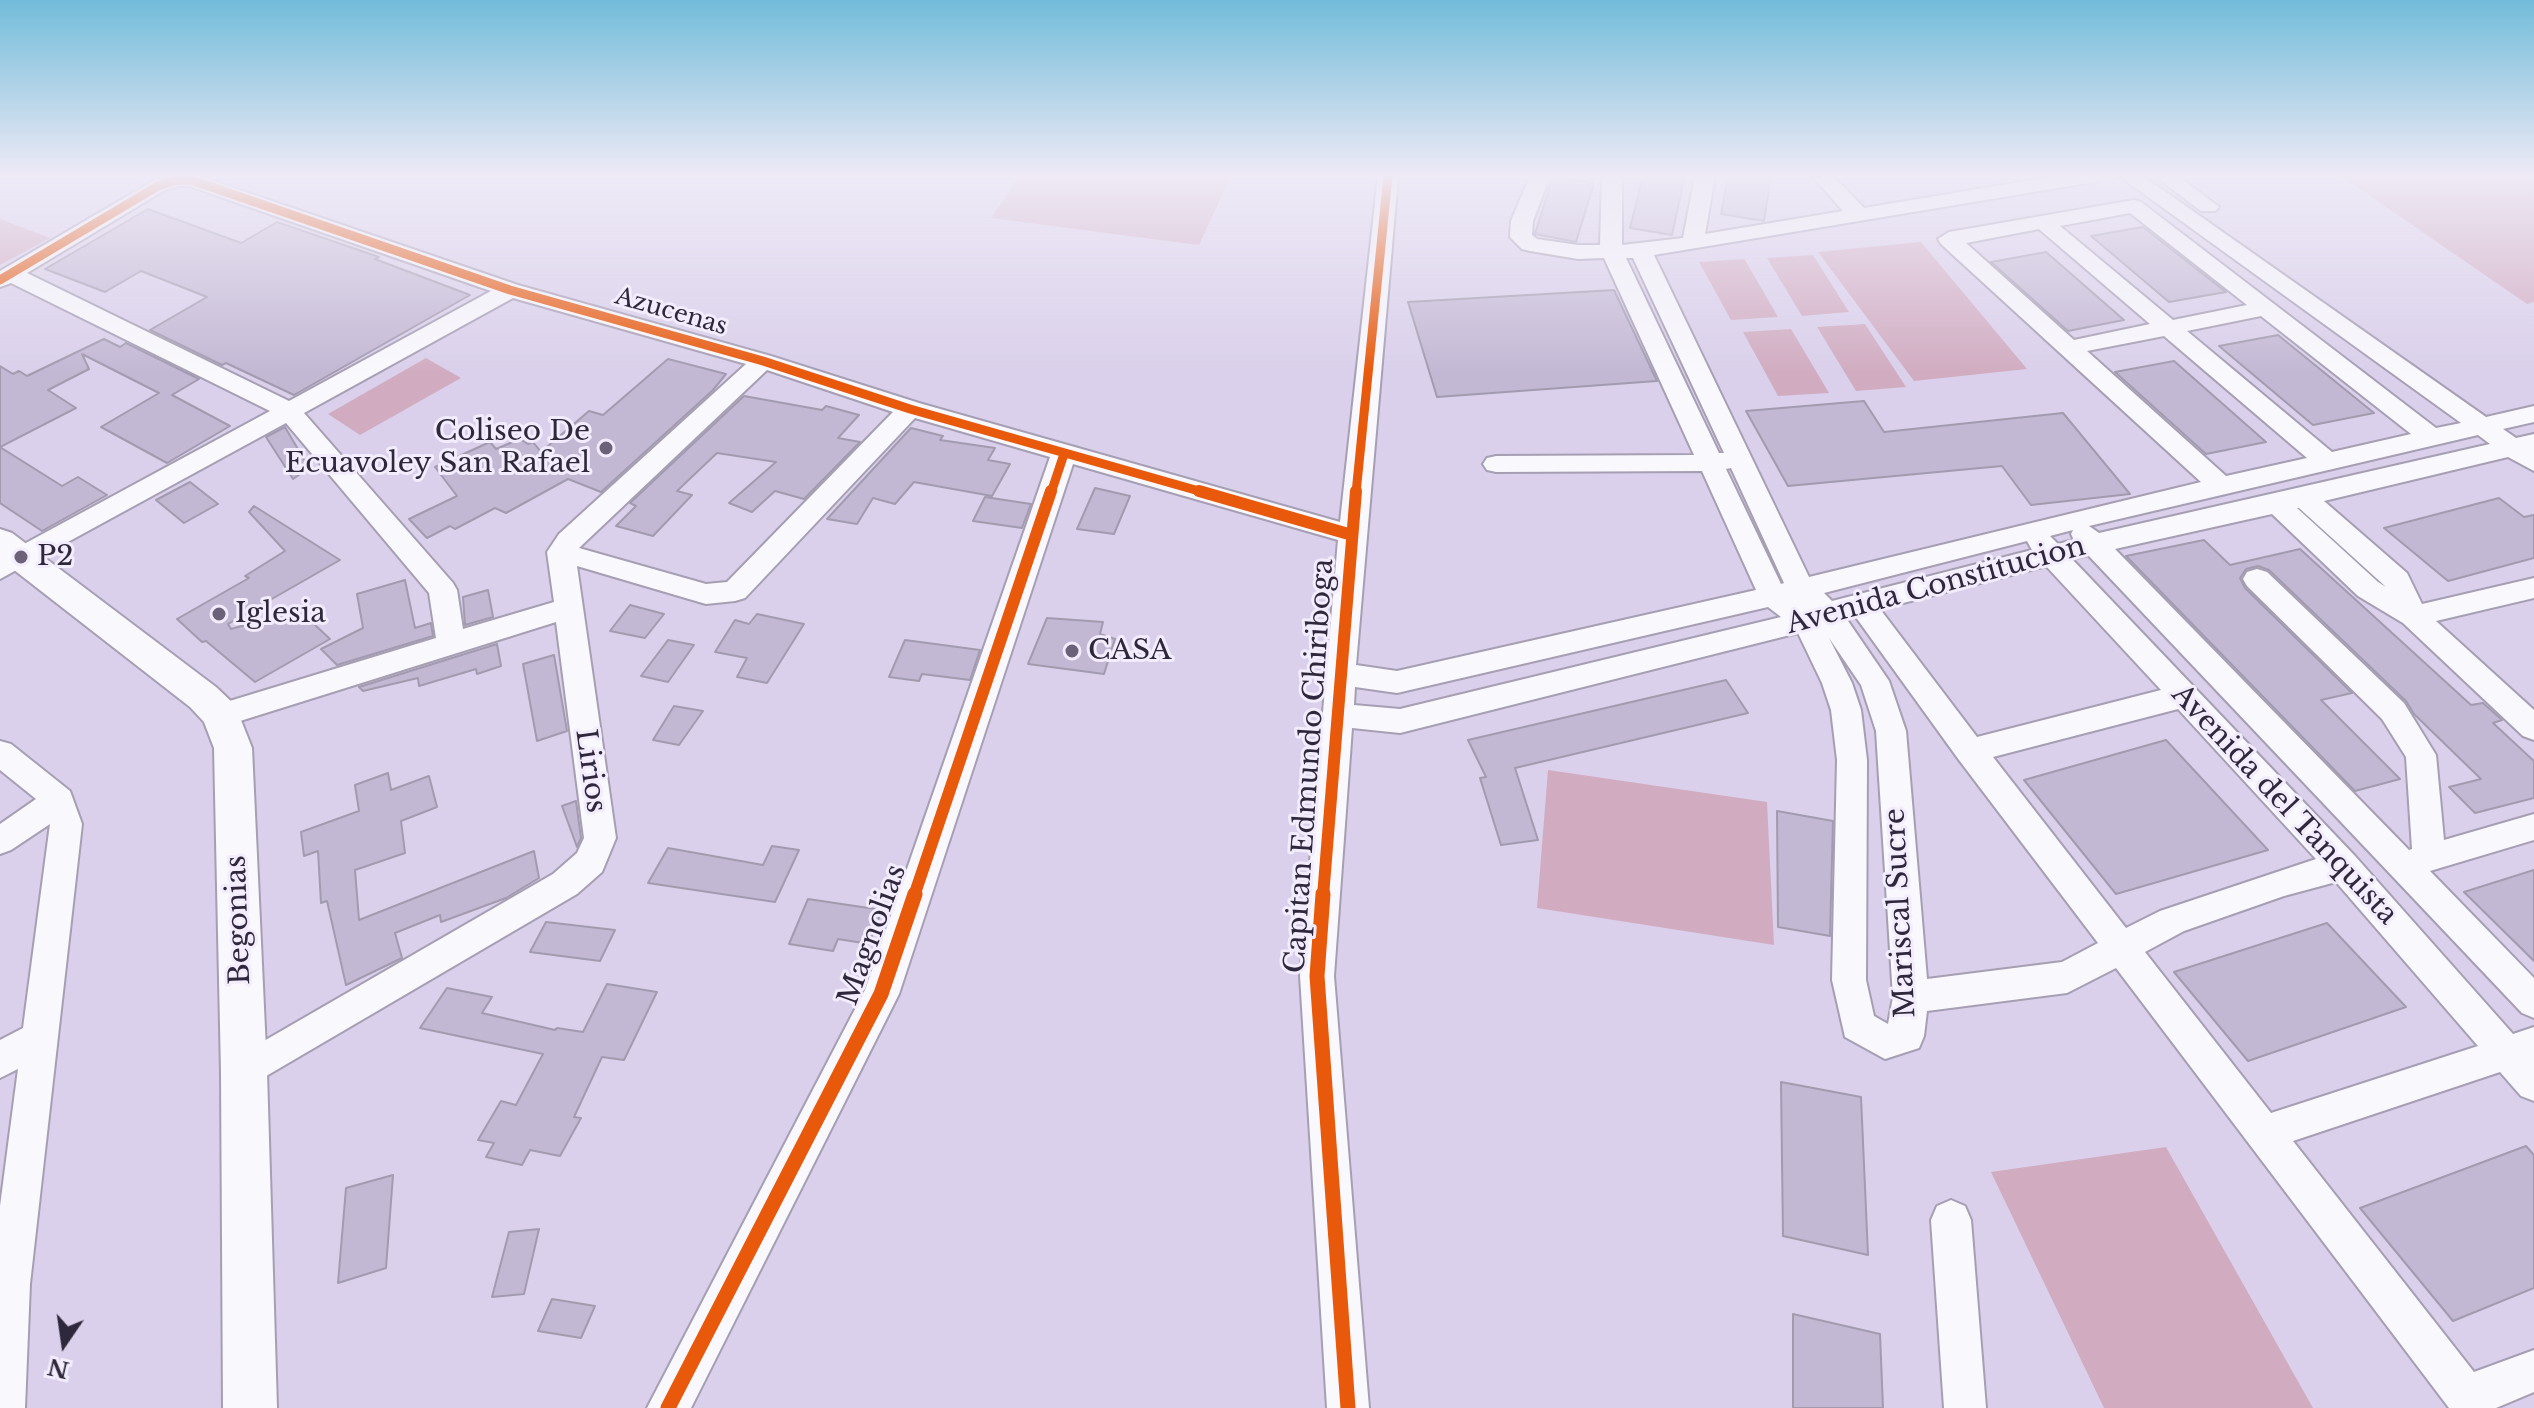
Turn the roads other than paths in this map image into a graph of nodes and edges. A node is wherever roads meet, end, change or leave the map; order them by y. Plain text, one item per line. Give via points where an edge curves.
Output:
1 (65, 242) edge
2 (370, 242) edge
3 (1381, 242) edge
4 (1527, 242) edge
5 (1611, 242) edge
6 (1689, 242) edge
7 (1952, 242) edge
8 (2066, 242) edge
9 (2180, 242) edge
10 (2221, 242) edge
11 (2256, 242) edge
12 (1611, 250) junction
13 (1641, 251) junction
14 (6, 277) edge
15 (510, 290) junction
16 (2265, 308) junction
17 (2169, 328) junction
18 (2069, 348) junction
19 (763, 361) junction
20 (910, 409) junction
21 (288, 410) junction
22 (2478, 426) junction
23 (2524, 432) edge
24 (2431, 437) junction
25 (1064, 454) junction
26 (1727, 461) junction
27 (2328, 462) junction
28 (2534, 463) edge
29 (1496, 464) dead end
30 (2221, 486) junction
31 (2304, 498) junction
32 (2277, 504) junction
33 (2071, 521) junction
34 (2030, 531) junction
35 (1352, 535) junction
36 (2094, 544) junction
37 (561, 552) junction
38 (2051, 555) junction
39 (7, 556) edge
40 (2257, 579) dead end
41 (2534, 588) edge
42 (1786, 592) junction
43 (1861, 604) junction
44 (567, 608) junction
45 (2413, 616) junction
46 (1817, 617) junction
47 (451, 642) junction
48 (1341, 674) junction
49 (2183, 696) junction
50 (221, 715) junction
51 (1337, 715) junction
52 (2534, 728) edge
53 (1970, 751) junction
54 (0, 753) edge
55 (59, 800) junction
56 (2534, 827) edge
57 (0, 841) edge
58 (2416, 861) junction
59 (2343, 866) junction
60 (2121, 948) junction
61 (1911, 997) junction
62 (2534, 1002) edge
63 (40, 1039) junction
64 (2521, 1050) edge
65 (0, 1061) edge
66 (244, 1072) junction
67 (2534, 1084) edge
68 (2264, 1133) junction
69 (1951, 1220) dead end
70 (5, 1288) edge
71 (2534, 1371) edge
72 (2470, 1402) edge
73 (4, 1408) edge
74 (250, 1408) edge
75 (668, 1408) edge
76 (1348, 1408) edge
77 (1965, 1408) edge

1 - 14 street, Azucenas
2 - 15 street, Azucenas
3 - 35 street, Capitan Edmundo Chiriboga
4 - 12 street via 1578,252
5 - 12 street
6 - 13 street
7 - 18 street
8 - 17 street
9 - 16 street
10 - 22 street
11 - 23 street
12 - 13 street
12 - 26 street, Mariscal Sucre
13 - 26 street, Mariscal Sucre
14 - 21 street
15 - 19 street, Azucenas
15 - 21 street
16 - 17 street
16 - 24 street
17 - 18 street
17 - 27 street
18 - 30 street
19 - 20 street, Azucenas
19 - 37 street
20 - 25 street, Azucenas
20 - 37 street via 735,591 706,594
21 - 39 street
21 - 47 street via 443,590
22 - 23 street, Avenida Constitucion
22 - 24 street, Avenida Constitucion
23 - 28 street
23 - 31 street, Avenida Constitucion
24 - 27 street, Avenida Constitucion
25 - 35 street, Azucenas
25 - 75 street, Magnolias via 881,994
26 - 29 street
26 - 42 street, Mariscal Sucre
27 - 30 street, Avenida Constitucion
30 - 33 street, Avenida Constitucion
31 - 32 street, Avenida Constitucion
31 - 45 street via 2397,580
32 - 36 street, Avenida Constitucion
32 - 45 street via 2368,589
33 - 34 street, Avenida Constitucion
33 - 36 street, Avenida del Tanquista
34 - 38 street, Avenida del Tanquista
34 - 42 street, Avenida Constitucion
35 - 48 street, Capitan Edmundo Chiriboga
36 - 38 street, Avenida Constitucion
36 - 58 street, Avenida del Tanquista
37 - 44 street, Lirios
38 - 43 street, Avenida Constitucion
38 - 49 street, Avenida del Tanquista
39 - 50 main road, Begonias
40 - 58 street via 2393,711 2421,755
41 - 45 street
42 - 46 street, Mariscal Sucre
42 - 48 street, Avenida Constitucion via 1397,682
43 - 46 street, Avenida Constitucion
43 - 53 street
44 - 47 street
44 - 66 street, Lirios via 600,838 590,862 565,884
45 - 52 street
46 - 51 street, Avenida Constitucion via 1400,721
46 - 61 street, Mariscal Sucre via 1874,681 1891,731
46 - 61 street, Mariscal Sucre via 1846,710 1852,760 1849,980 1858,1025 1885,1042 1906,1036
47 - 50 street
48 - 51 street, Capitan Edmundo Chiriboga
49 - 53 street
49 - 59 street, Avenida del Tanquista
50 - 66 main road, Begonias via 233,748
51 - 76 street, Capitan Edmundo Chiriboga via 1317,976
53 - 60 street
54 - 55 street
55 - 57 street
55 - 63 street via 66,824
56 - 58 street
58 - 62 street, Avenida del Tanquista
59 - 60 street via 2172,921
59 - 64 street, Avenida del Tanquista
60 - 61 street via 2067,977
60 - 68 street
63 - 65 street
63 - 70 street
64 - 67 street, Avenida del Tanquista
64 - 68 street
66 - 74 main road, Begonias
68 - 72 street
69 - 77 street
70 - 73 street
71 - 72 street

